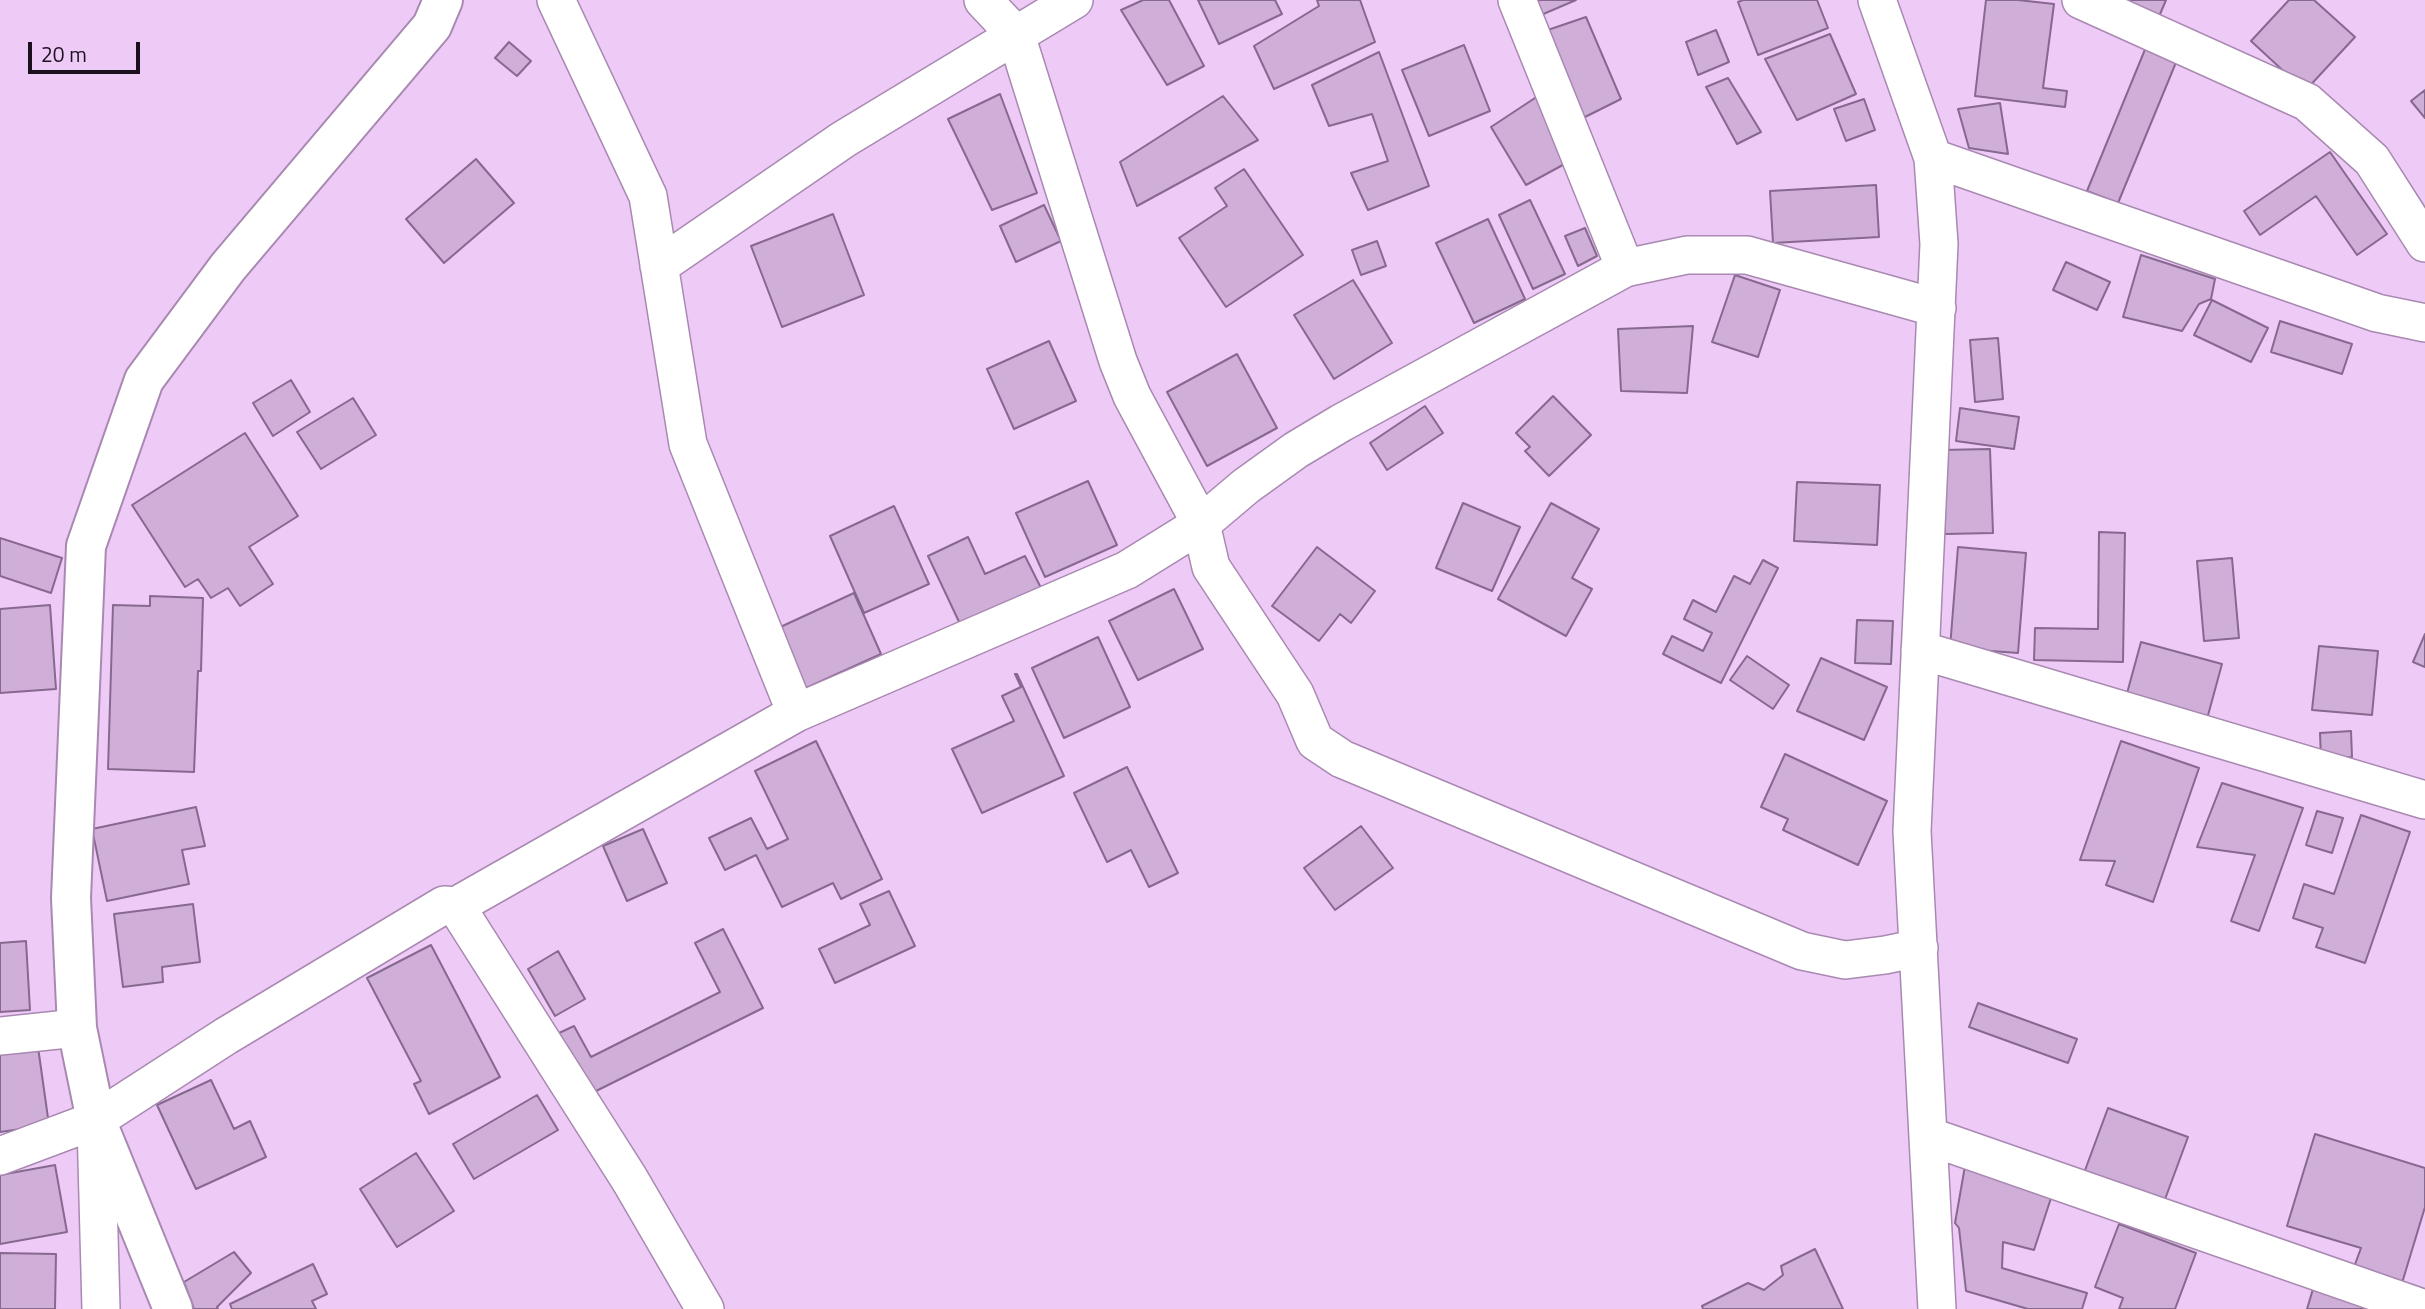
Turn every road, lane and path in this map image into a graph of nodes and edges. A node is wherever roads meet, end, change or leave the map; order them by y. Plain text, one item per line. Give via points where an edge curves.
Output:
1 (443, 0) edge
2 (556, 0) edge
3 (983, 0) edge
4 (1074, 0) edge
5 (1517, 0) edge
6 (1877, 0) edge
7 (2081, 0) edge
8 (1016, 35) junction
9 (1933, 158) junction
10 (2425, 243) edge
11 (659, 265) junction
12 (1625, 268) junction
13 (1937, 307) junction
14 (2425, 323) edge
15 (1200, 524) junction
16 (1920, 650) junction
17 (796, 713) junction
18 (2425, 800) edge
19 (456, 906) junction
20 (1919, 948) junction
21 (78, 1028) junction
22 (0, 1036) edge
23 (96, 1120) junction
24 (1928, 1136) junction
25 (0, 1156) edge
26 (101, 1309) edge
27 (173, 1309) edge
28 (705, 1309) edge
29 (1937, 1309) edge
30 (2425, 1309) edge

1 - 21 street via 432,26 228,267 144,380 86,546 71,898
2 - 11 street via 648,196
3 - 8 street
4 - 8 street
5 - 12 street
6 - 9 street
7 - 10 street via 2307,102 2372,160
8 - 11 street via 844,139
8 - 15 street via 1118,361
9 - 13 street via 1939,244
9 - 14 street via 2377,313
11 - 17 street via 688,444
12 - 13 street via 1687,255 1747,255
12 - 15 street via 1307,443
13 - 16 street
15 - 17 street via 1126,570
15 - 20 street via 1211,567 1295,694 1315,741 1342,759 1802,951 1845,960
16 - 18 street
16 - 20 street via 1912,831
17 - 19 street
19 - 23 street via 444,905
19 - 28 street via 630,1180
20 - 24 street
21 - 22 street
21 - 23 street
23 - 25 street
23 - 26 street
23 - 27 street
24 - 29 street
24 - 30 street

